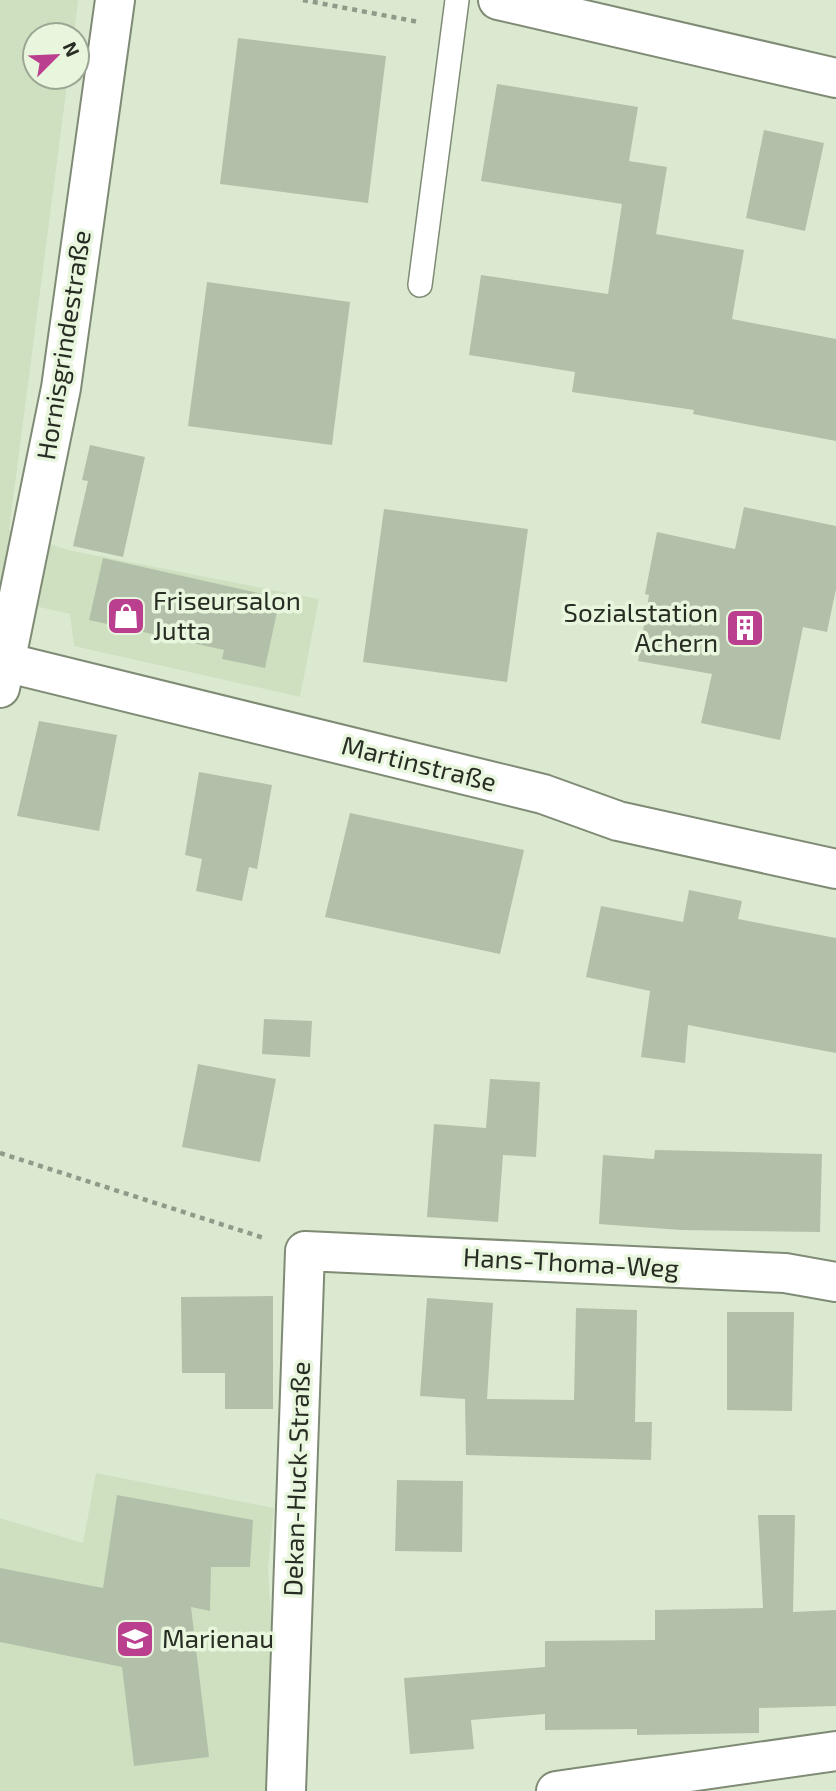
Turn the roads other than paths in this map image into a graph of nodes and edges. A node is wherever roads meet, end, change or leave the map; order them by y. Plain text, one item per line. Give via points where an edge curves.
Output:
1 (116, 0) edge
2 (457, 0) edge
3 (498, 0) edge
4 (836, 78) edge
5 (420, 285) dead end
6 (2, 671) edge
7 (836, 869) edge
8 (305, 1251) joint
9 (836, 1282) edge
10 (836, 1751) edge
11 (286, 1791) edge
12 (556, 1791) edge

1 - 6 street, Hornisgrindestraße via 61,388
2 - 5 lane
3 - 4 street
6 - 7 street, Martinstraße via 543,794 618,821
8 - 9 street, Hans-Thoma-Weg via 785,1273
8 - 11 street, Dekan-Huck-Straße
10 - 12 street

